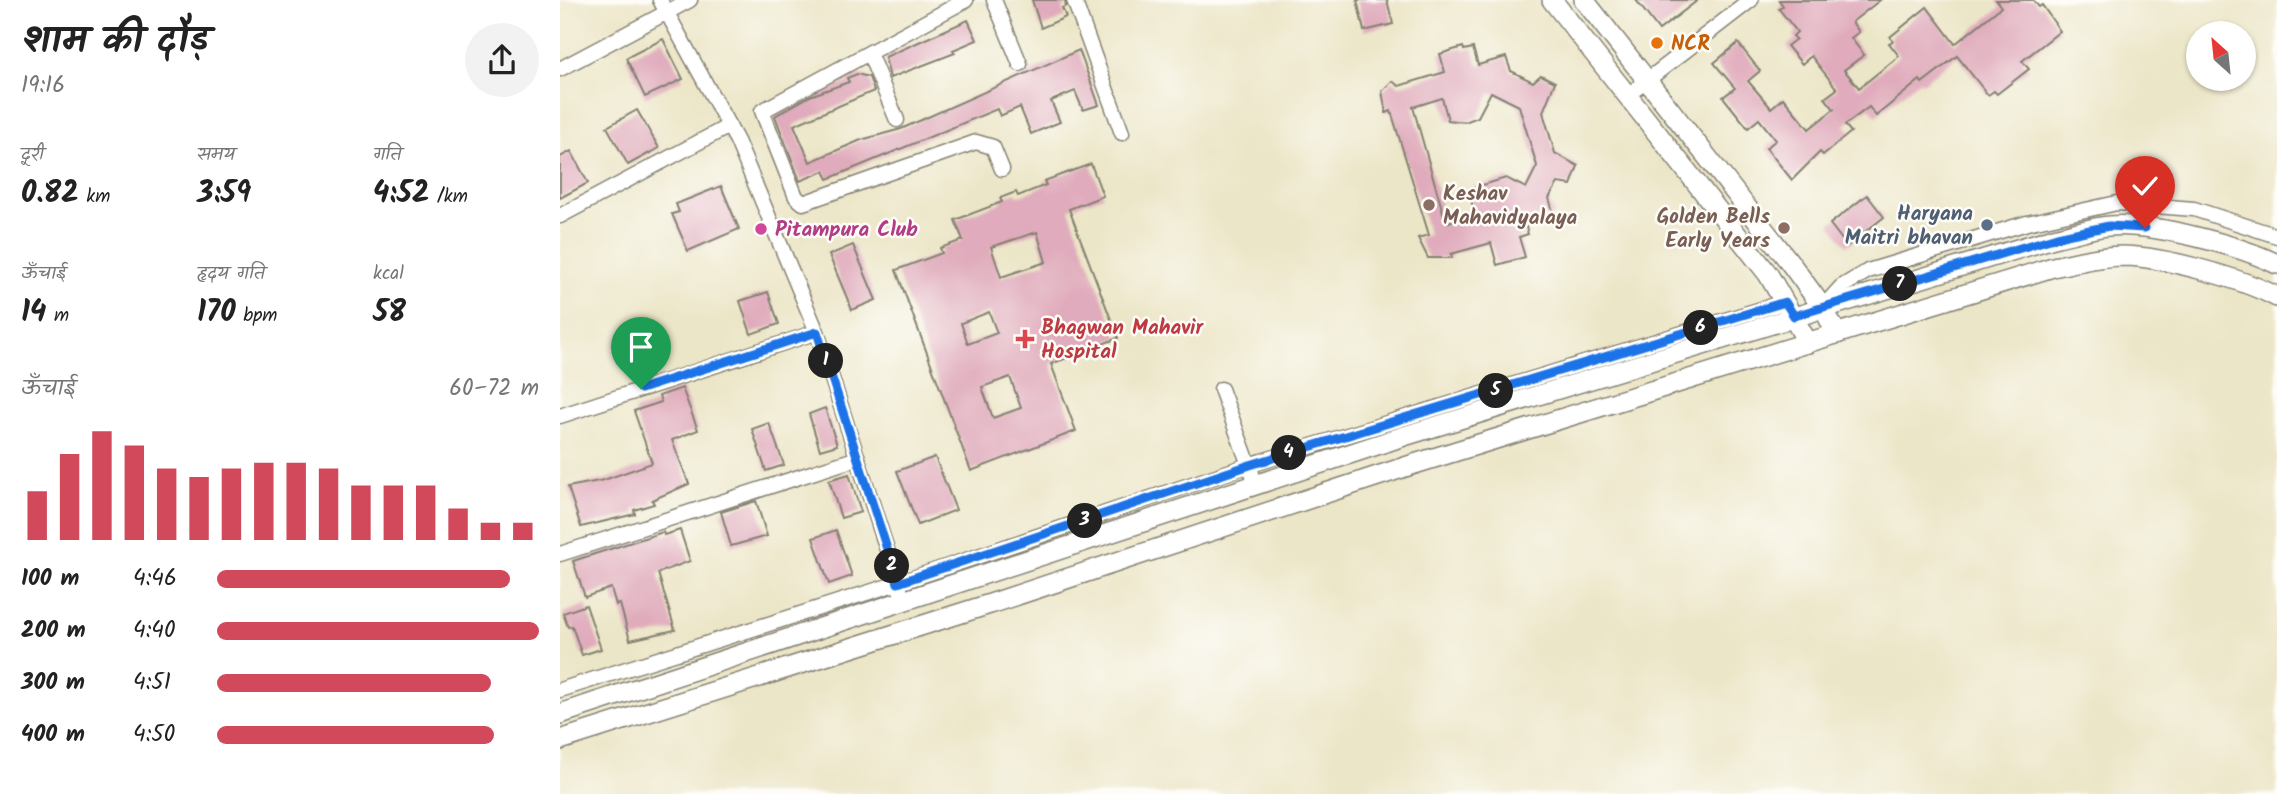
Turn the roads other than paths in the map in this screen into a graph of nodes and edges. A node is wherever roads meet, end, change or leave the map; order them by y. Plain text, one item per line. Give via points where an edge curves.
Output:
1 (690, 0) edge
2 (966, 0) edge
3 (995, 0) edge
4 (1074, 0) edge
5 (1552, 0) edge
6 (1584, 0) edge
7 (1751, 0) edge
8 (664, 6) edge
9 (869, 53) junction
10 (1020, 64) dead end
11 (560, 69) edge
12 (1647, 80) junction
13 (1628, 95) junction
14 (897, 120) dead end
15 (729, 126) junction
16 (1122, 133) dead end
17 (1002, 170) dead end
18 (560, 216) edge
19 (2277, 236) edge
20 (2277, 264) edge
21 (2277, 297) edge
22 (1823, 308) junction
23 (1790, 309) junction
24 (817, 332) junction
25 (1838, 334) junction
26 (1808, 343) junction
27 (1221, 389) dead end
28 (560, 416) edge
29 (858, 458) junction
30 (1253, 474) junction
31 (560, 554) edge
32 (984, 574) junction
33 (901, 592) junction
34 (993, 603) junction
35 (560, 690) edge
36 (560, 714) edge
37 (560, 740) edge

1 - 8 street
2 - 9 street
3 - 10 street
4 - 16 street
5 - 13 main road
6 - 12 main road
7 - 12 street
8 - 11 street
8 - 15 street
9 - 14 street
9 - 17 street via 762,111 796,197 811,202 976,142 993,147
12 - 13 street
12 - 22 main road
13 - 23 main road via 1768,274
15 - 18 street
15 - 24 street
19 - 22 street via 2194,209 2117,203 2027,223 1868,271 1847,282
20 - 22 main road via 2223,244 2145,228 2109,226 2057,237
21 - 25 main road via 2235,280 2154,259 2101,257 2053,267
22 - 23 main road
22 - 25 main road
23 - 26 main road
23 - 30 main road
24 - 28 street
24 - 29 street
25 - 26 main road
26 - 34 main road via 1408,466
27 - 30 street
29 - 31 street
29 - 33 street
30 - 32 main road
30 - 33 street
32 - 33 main road
32 - 34 main road
33 - 35 street
33 - 36 main road
34 - 37 main road

